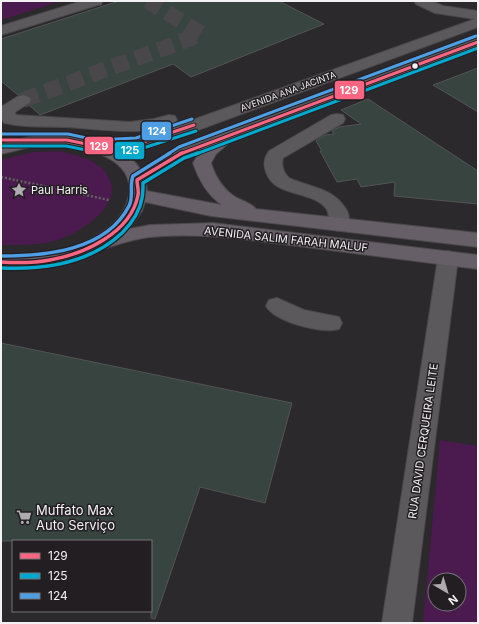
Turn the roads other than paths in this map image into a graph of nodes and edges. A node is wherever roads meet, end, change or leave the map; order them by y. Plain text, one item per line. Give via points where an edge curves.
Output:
1 (421, 1) edge
2 (98, 3) edge
3 (440, 10) junction
4 (478, 15) edge
5 (478, 22) edge
6 (1, 31) edge
7 (450, 33) junction
8 (478, 42) edge
9 (280, 94) junction
10 (23, 100) tunnel mouth
11 (337, 119) dead end
12 (229, 135) junction
13 (1, 140) edge
14 (35, 141) junction
15 (96, 146) junction
16 (1, 148) edge
17 (137, 188) junction
18 (266, 216) junction
19 (339, 224) junction
20 (478, 240) edge
21 (95, 244) junction
22 (448, 258) junction
23 (1, 262) edge
24 (478, 262) edge
25 (276, 306) dead end
26 (331, 323) dead end
27 (397, 623) edge

1 - 3 street
2 - 6 street
3 - 4 street
3 - 7 street
5 - 7 street, AVENIDA ANA JACINTA
7 - 9 street, AVENIDA ANA JACINTA
8 - 12 street, AVENIDA ANA JACINTA
9 - 10 street via 215,104 156,125 131,128 78,122 23,122 10,119 6,111
9 - 15 street, AVENIDA ANA JACINTA via 137,144
11 - 19 street via 275,155 273,168 277,178 287,185 313,192 330,201 337,211
12 - 17 street, AVENIDA ANA JACINTA via 181,153
12 - 18 main road via 209,151 202,164 207,179 221,196 237,206
13 - 14 main road
14 - 15 main road via 67,140
14 - 16 main road
15 - 17 main road via 114,154 128,165
17 - 18 main road, AVENIDA SALIM FARAH MALUF via 211,210
17 - 21 main road via 131,213 117,230
18 - 19 main road, AVENIDA SALIM FARAH MALUF
19 - 20 main road, AVENIDA SALIM FARAH MALUF
21 - 22 main road, AVENIDA SALIM FARAH MALUF via 150,231 213,229
21 - 23 main road via 62,258 24,264
22 - 24 main road, AVENIDA SALIM FARAH MALUF
22 - 27 street, RUA DAVID CERQUEIRA LEITE
25 - 26 street via 299,318

